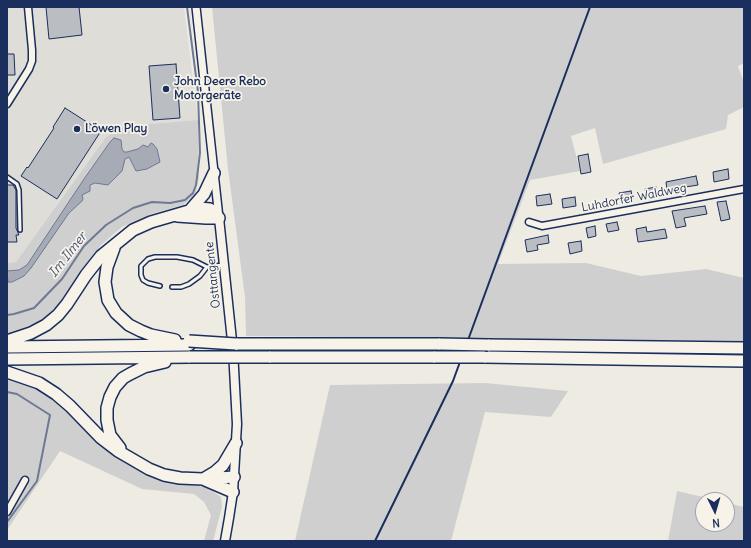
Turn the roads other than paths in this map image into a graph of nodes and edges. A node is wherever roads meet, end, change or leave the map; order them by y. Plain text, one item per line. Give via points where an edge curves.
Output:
1 (28, 7) edge
2 (196, 7) edge
3 (7, 104) edge
4 (214, 173) junction
5 (7, 177) edge
6 (744, 189) edge
7 (191, 209) junction
8 (173, 216) junction
9 (219, 218) junction
10 (528, 222) dead end
11 (20, 230) dead end
12 (118, 242) junction
13 (224, 265) junction
14 (207, 267) junction
15 (160, 286) dead end
16 (172, 287) dead end
17 (7, 341) edge
18 (189, 343) junction
19 (7, 347) edge
20 (744, 348) edge
21 (190, 357) junction
22 (7, 359) edge
23 (744, 361) edge
24 (7, 372) edge
25 (236, 442) junction
26 (134, 462) junction
27 (234, 477) junction
28 (202, 479) junction
29 (25, 480) dead end
30 (233, 492) junction
31 (7, 512) edge
32 (225, 541) edge

1 - 3 street via 32,61
2 - 4 street, Osttangente
4 - 7 highway via 204,194
4 - 9 street, Osttangente
5 - 11 lane via 17,184 19,190
6 - 10 street, Luhdorfer Waldweg via 542,226
7 - 8 highway
7 - 9 highway via 207,208 213,210
8 - 9 highway
8 - 12 highway via 144,224
9 - 13 main road, Osttangente
12 - 17 highway via 94,265 58,315 31,333
12 - 18 highway via 109,258 105,274 108,300 116,313 121,320 151,335
13 - 14 lane
13 - 25 main road, Osttangente via 236,386
14 - 15 lane via 193,260 177,257 148,259 141,266 141,275 148,283
14 - 16 lane via 190,284
18 - 19 highway
18 - 20 highway, bridge
21 - 22 highway
21 - 23 highway, bridge via 484,357
21 - 26 highway via 144,367 123,378 115,387 107,408 108,428 115,442
24 - 26 highway via 39,383 56,394 101,438
25 - 27 main road, Osttangente
25 - 28 highway via 223,465
26 - 28 highway via 164,475
27 - 28 highway
27 - 30 main road, Osttangente
28 - 30 highway
29 - 31 street
30 - 32 main road, Osttangente

